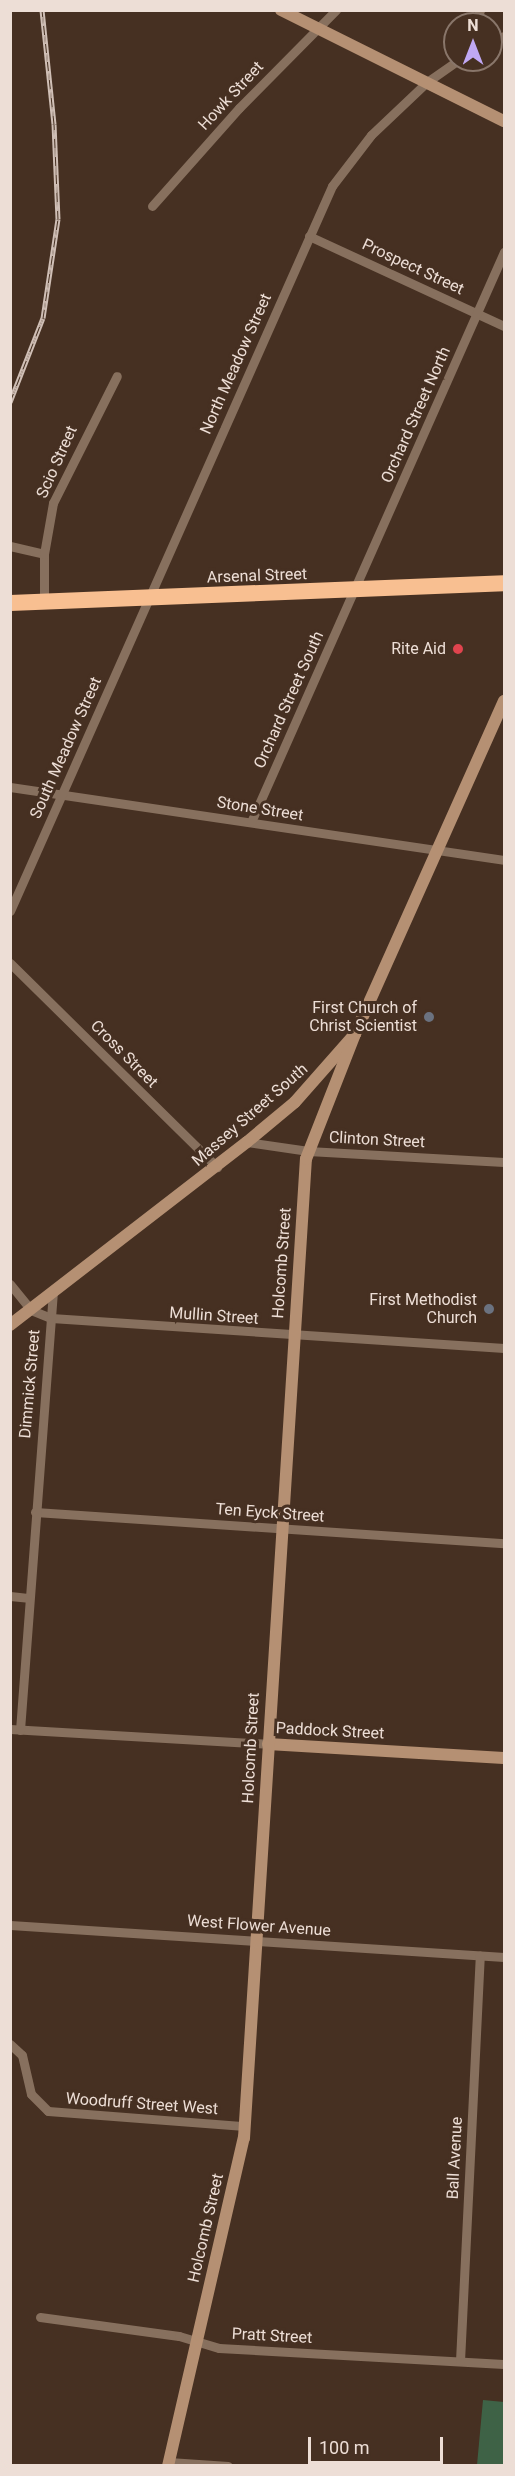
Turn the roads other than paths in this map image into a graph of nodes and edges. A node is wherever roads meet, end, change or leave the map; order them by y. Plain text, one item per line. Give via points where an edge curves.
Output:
1 (282, 10) edge
2 (336, 10) edge
3 (318, 29) junction
4 (443, 71) edge
5 (427, 82) junction
6 (504, 121) edge
7 (152, 206) dead end
8 (309, 236) junction
9 (504, 252) edge
10 (477, 313) junction
11 (504, 326) edge
12 (117, 376) dead end
13 (10, 546) edge
14 (44, 554) junction
15 (504, 583) edge
16 (355, 591) junction
17 (151, 598) junction
18 (10, 603) edge
19 (44, 603) junction
20 (504, 701) edge
21 (10, 787) edge
22 (62, 795) junction
23 (251, 822) junction
24 (439, 851) junction
25 (504, 860) edge
26 (10, 911) edge
27 (10, 963) edge
28 (355, 1034) junction
29 (247, 1142) junction
30 (308, 1151) junction
31 (504, 1162) edge
32 (217, 1167) junction
33 (10, 1284) edge
34 (53, 1292) junction
35 (31, 1310) junction
36 (51, 1318) junction
37 (10, 1325) edge
38 (293, 1336) junction
39 (504, 1348) edge
40 (35, 1512) junction
41 (281, 1529) junction
42 (504, 1543) edge
43 (10, 1596) edge
44 (28, 1598) junction
45 (15, 1729) edge
46 (268, 1744) junction
47 (504, 1758) edge
48 (10, 1925) edge
49 (257, 1942) junction
50 (480, 1955) junction
51 (504, 1957) edge
52 (10, 2044) edge
53 (244, 2126) junction
54 (40, 2318) dead end
55 (198, 2342) junction
56 (460, 2361) junction
57 (504, 2364) edge
58 (168, 2464) edge
59 (228, 2466) edge

1 - 3 main road
2 - 3 street, Howk Street
3 - 5 main road
3 - 7 street, Howk Street via 239,108
4 - 5 street, North Meadow Street
5 - 6 main road
5 - 8 street, North Meadow Street via 358,148 333,186
8 - 10 street, Prospect Street
8 - 17 street, North Meadow Street
9 - 10 street, Orchard Street North
10 - 11 street, Prospect Street
10 - 16 street, Orchard Street North
12 - 14 street, Scio Street via 53,502
13 - 14 street
14 - 19 street, Scio Street
15 - 16 highway, Arsenal Street
16 - 17 highway, Arsenal Street
16 - 23 street, Orchard Street South
17 - 19 highway, Arsenal Street
17 - 22 street, South Meadow Street
18 - 19 highway, Arsenal Street
20 - 24 main road, Massey Street South
21 - 22 street, Stone Street
22 - 23 street, Stone Street
22 - 26 street, South Meadow Street
23 - 24 street, Stone Street
24 - 25 street, Stone Street
24 - 28 main road, Massey Street South
27 - 32 street, Cross Street
28 - 29 main road, Massey Street South via 295,1102
28 - 30 main road, Holcomb Street
29 - 30 street, Clinton Street
29 - 32 main road, Massey Street South
30 - 31 street, Clinton Street
30 - 38 main road, Holcomb Street
32 - 34 main road, Massey Street South
33 - 35 street
34 - 35 main road, Massey Street South
34 - 36 street, Dimmick Street
35 - 36 street, Mullin Street
35 - 37 main road, Massey Street South
36 - 38 street, Mullin Street
36 - 40 street, Dimmick Street
38 - 39 street, Mullin Street
38 - 41 main road, Holcomb Street
40 - 41 street, Ten Eyck Street
40 - 44 street, Dimmick Street
41 - 42 street, Ten Eyck Street
41 - 46 main road, Holcomb Street
43 - 44 street
44 - 45 street, Dimmick Street
45 - 46 street, Paddock Street
46 - 47 main road, Paddock Street
46 - 49 main road, Holcomb Street
48 - 49 street, West Flower Avenue
49 - 50 street, West Flower Avenue
49 - 53 main road, Holcomb Street
50 - 51 street, West Flower Avenue
50 - 56 street, Ball Avenue
52 - 53 street, Woodruff Street West via 22,2055 32,2094 48,2111
53 - 55 main road, Holcomb Street
54 - 55 street, Pratt Street
55 - 56 street, Pratt Street via 219,2348
55 - 58 main road, Holcomb Street
56 - 57 street, Pratt Street
58 - 59 street

